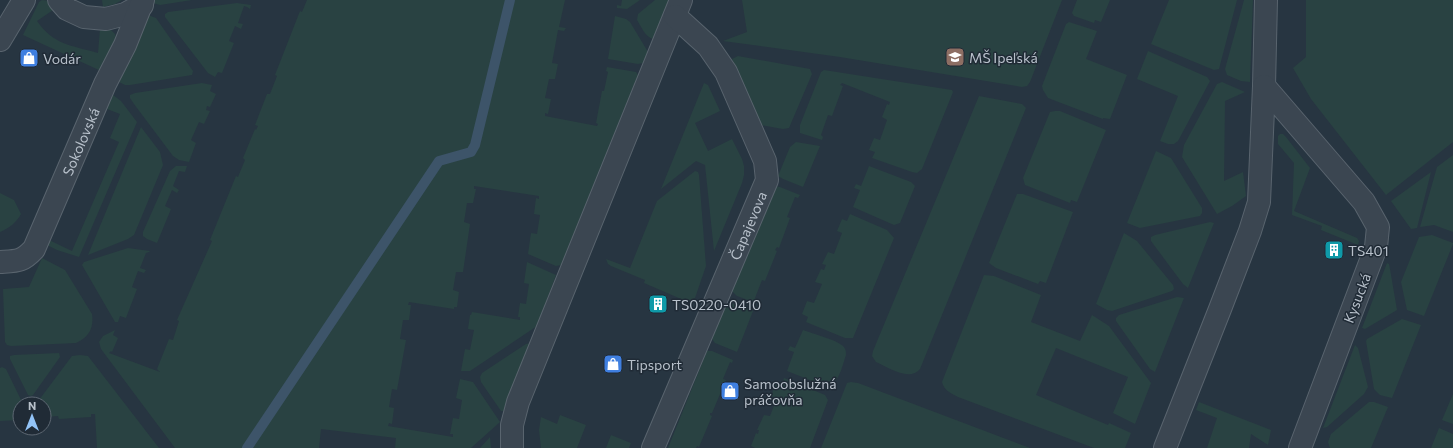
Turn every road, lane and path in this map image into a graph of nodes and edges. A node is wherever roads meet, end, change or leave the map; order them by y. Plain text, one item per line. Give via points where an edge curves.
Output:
1 (24, 0) edge
2 (59, 0) edge
3 (1266, 0) edge
4 (143, 2) edge
5 (678, 8) edge
6 (0, 40) edge
7 (1264, 86) junction
8 (0, 262) edge
9 (512, 448) edge
10 (653, 448) edge
11 (1165, 448) edge
12 (1300, 448) edge

1 - 6 street
2 - 4 street via 67,9 84,17 106,19 124,14
3 - 7 street
4 - 8 street, Sokolovská via 34,249 26,258
5 - 9 street, Čapajevova via 518,402 512,425
5 - 10 street, Čapajevova via 726,72 765,161 767,180
7 - 11 street via 1259,202
7 - 12 street, Kysucká via 1364,202 1378,227 1376,247

